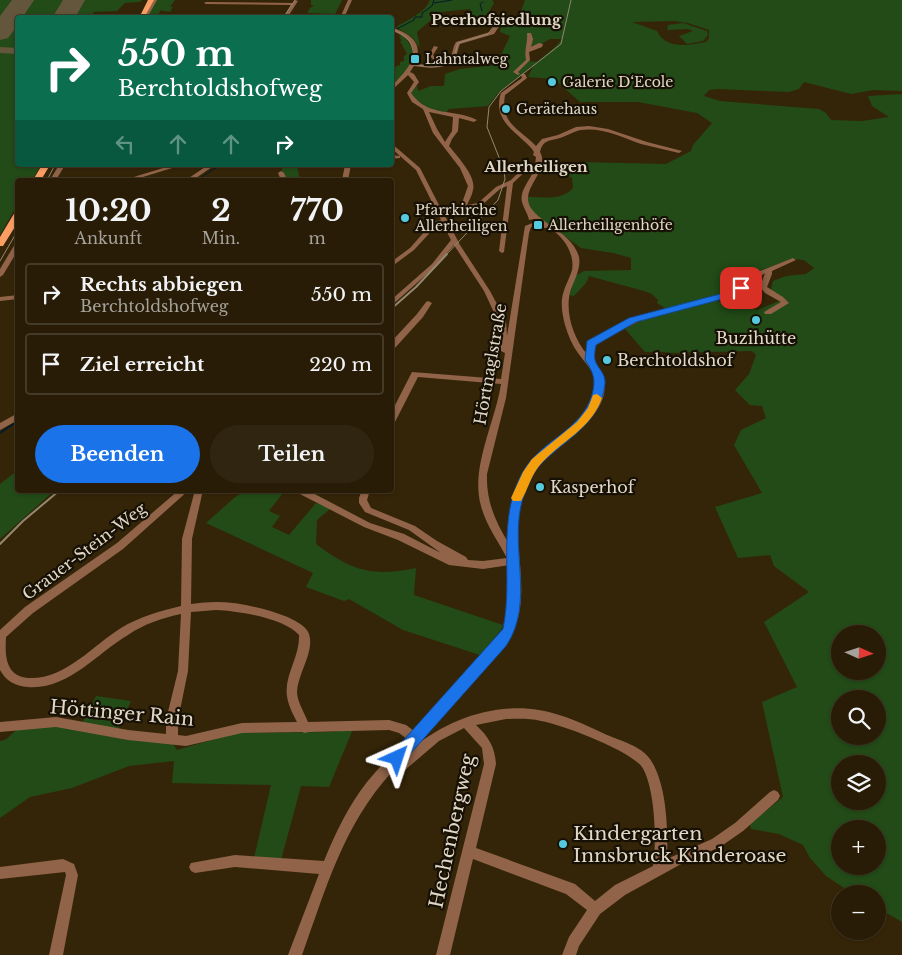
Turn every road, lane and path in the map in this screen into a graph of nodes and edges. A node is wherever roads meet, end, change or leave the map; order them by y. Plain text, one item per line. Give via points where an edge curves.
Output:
1 (153, 0) edge
2 (350, 0) edge
3 (236, 1) edge
4 (210, 2) edge
5 (226, 2) edge
6 (295, 2) edge
7 (228, 8) dead end
8 (206, 10) dead end
9 (143, 15) edge
10 (146, 15) edge
11 (287, 15) edge
12 (343, 15) edge
13 (498, 25) dead end
14 (394, 29) edge
15 (529, 34) dead end
16 (431, 43) dead end
17 (540, 46) dead end
18 (527, 52) junction
19 (439, 64) junction
20 (414, 65) junction
21 (408, 74) junction
22 (394, 87) edge
23 (425, 108) junction
24 (456, 117) junction
25 (474, 120) dead end
26 (447, 145) junction
27 (394, 148) edge
28 (537, 151) junction
29 (679, 151) dead end
30 (45, 167) edge
31 (61, 167) edge
32 (172, 167) edge
33 (209, 167) edge
34 (534, 167) junction
35 (281, 173) dead end
36 (38, 178) edge
37 (54, 178) edge
38 (134, 178) edge
39 (193, 178) edge
40 (283, 178) edge
41 (532, 178) junction
42 (510, 182) junction
43 (464, 207) junction
44 (440, 213) junction
45 (532, 215) junction
46 (15, 219) edge
47 (444, 222) junction
48 (528, 226) junction
49 (557, 233) junction
50 (454, 241) junction
51 (0, 244) edge
52 (15, 249) edge
53 (502, 251) dead end
54 (793, 260) dead end
55 (394, 263) edge
56 (768, 269) junction
57 (0, 275) edge
58 (15, 297) edge
59 (0, 299) edge
60 (394, 301) edge
61 (428, 303) dead end
62 (768, 312) dead end
63 (394, 344) edge
64 (506, 357) junction
65 (590, 360) junction
66 (504, 382) junction
67 (394, 416) edge
68 (15, 418) edge
69 (0, 427) edge
70 (182, 493) edge
71 (198, 493) edge
72 (304, 493) edge
73 (365, 493) edge
74 (514, 561) junction
75 (475, 564) junction
76 (188, 609) junction
77 (1, 636) edge
78 (466, 722) junction
79 (0, 727) edge
80 (305, 728) junction
81 (415, 738) junction
82 (172, 739) junction
83 (389, 766) junction
84 (774, 796) dead end
85 (470, 852) junction
86 (195, 867) dead end
87 (328, 868) junction
88 (660, 870) junction
89 (0, 873) edge
90 (595, 909) junction
91 (56, 955) edge
92 (295, 955) edge
93 (443, 955) edge
94 (569, 955) edge

1 - 9 main road
1 - 10 street
2 - 12 street
3 - 5 street
3 - 6 street
4 - 5 street
4 - 8 street
5 - 7 street via 220,7
6 - 11 street
13 - 19 street via 492,33 458,43 453,58
14 - 20 street via 415,45
15 - 18 street via 531,39
16 - 19 street via 436,47 431,55
17 - 18 street
18 - 28 street via 528,60 514,72 522,76 505,92 502,110 510,127
19 - 20 street
20 - 21 street
21 - 22 street
21 - 23 street via 417,82 410,90 411,96
23 - 24 street
23 - 26 street via 439,137
24 - 25 street
24 - 26 street via 456,131
26 - 43 street via 470,183 471,191
27 - 44 street via 418,169
28 - 29 street via 542,140 586,128
28 - 34 street
28 - 41 street via 539,156
30 - 36 main road
31 - 37 street
32 - 38 street
33 - 39 street
34 - 41 street
34 - 42 street via 526,168
35 - 40 street
41 - 45 street via 524,199
42 - 43 street via 483,202
42 - 53 street
43 - 44 street
44 - 47 street
45 - 48 street
45 - 49 street
46 - 51 main road
47 - 50 street
47 - 55 street via 435,223 412,249
48 - 49 street via 540,225
48 - 64 street, Hörtnaglstraße
49 - 65 street via 572,248 576,259 566,298 570,332 579,349
50 - 60 street
50 - 64 street via 481,280 499,316
52 - 57 street
54 - 56 street
56 - 62 street via 764,286 785,303
56 - 65 street via 730,294 630,322 592,342
58 - 59 street
61 - 63 street
64 - 66 street, Hörtnaglstraße
65 - 74 street via 601,382 593,409 529,472 514,511
66 - 67 street via 415,374
66 - 74 street, Hörtnaglstraße via 482,476 482,495 488,514
68 - 69 street
70 - 77 street, Grauer-Stein-Weg via 120,546 29,610
71 - 76 street via 187,539
72 - 75 street via 447,560
73 - 75 street via 362,501 368,510 409,526 458,558
74 - 75 street
74 - 81 street via 514,614 509,631
76 - 77 street via 157,616 124,631 71,671 44,683 13,679 5,672 1,663
76 - 80 street via 211,605 244,608 301,629 305,640 292,695
76 - 82 street via 183,671 172,720
78 - 83 street via 433,739 402,766
78 - 85 street, Hechenbergweg via 486,743 490,759
78 - 88 street via 506,714 545,716 572,724 638,756 649,769 655,786 662,850
79 - 82 street, Höttinger Rain via 56,722
80 - 81 street, Höttinger Rain via 389,725
80 - 82 street, Höttinger Rain via 242,728 197,740
81 - 83 street
83 - 87 street via 351,814
84 - 88 street via 740,828
85 - 90 street via 570,889
85 - 93 street, Hechenbergweg
86 - 87 street via 235,861
87 - 92 street
88 - 90 street via 620,890
89 - 91 street via 63,865 70,868 72,875
90 - 94 street

